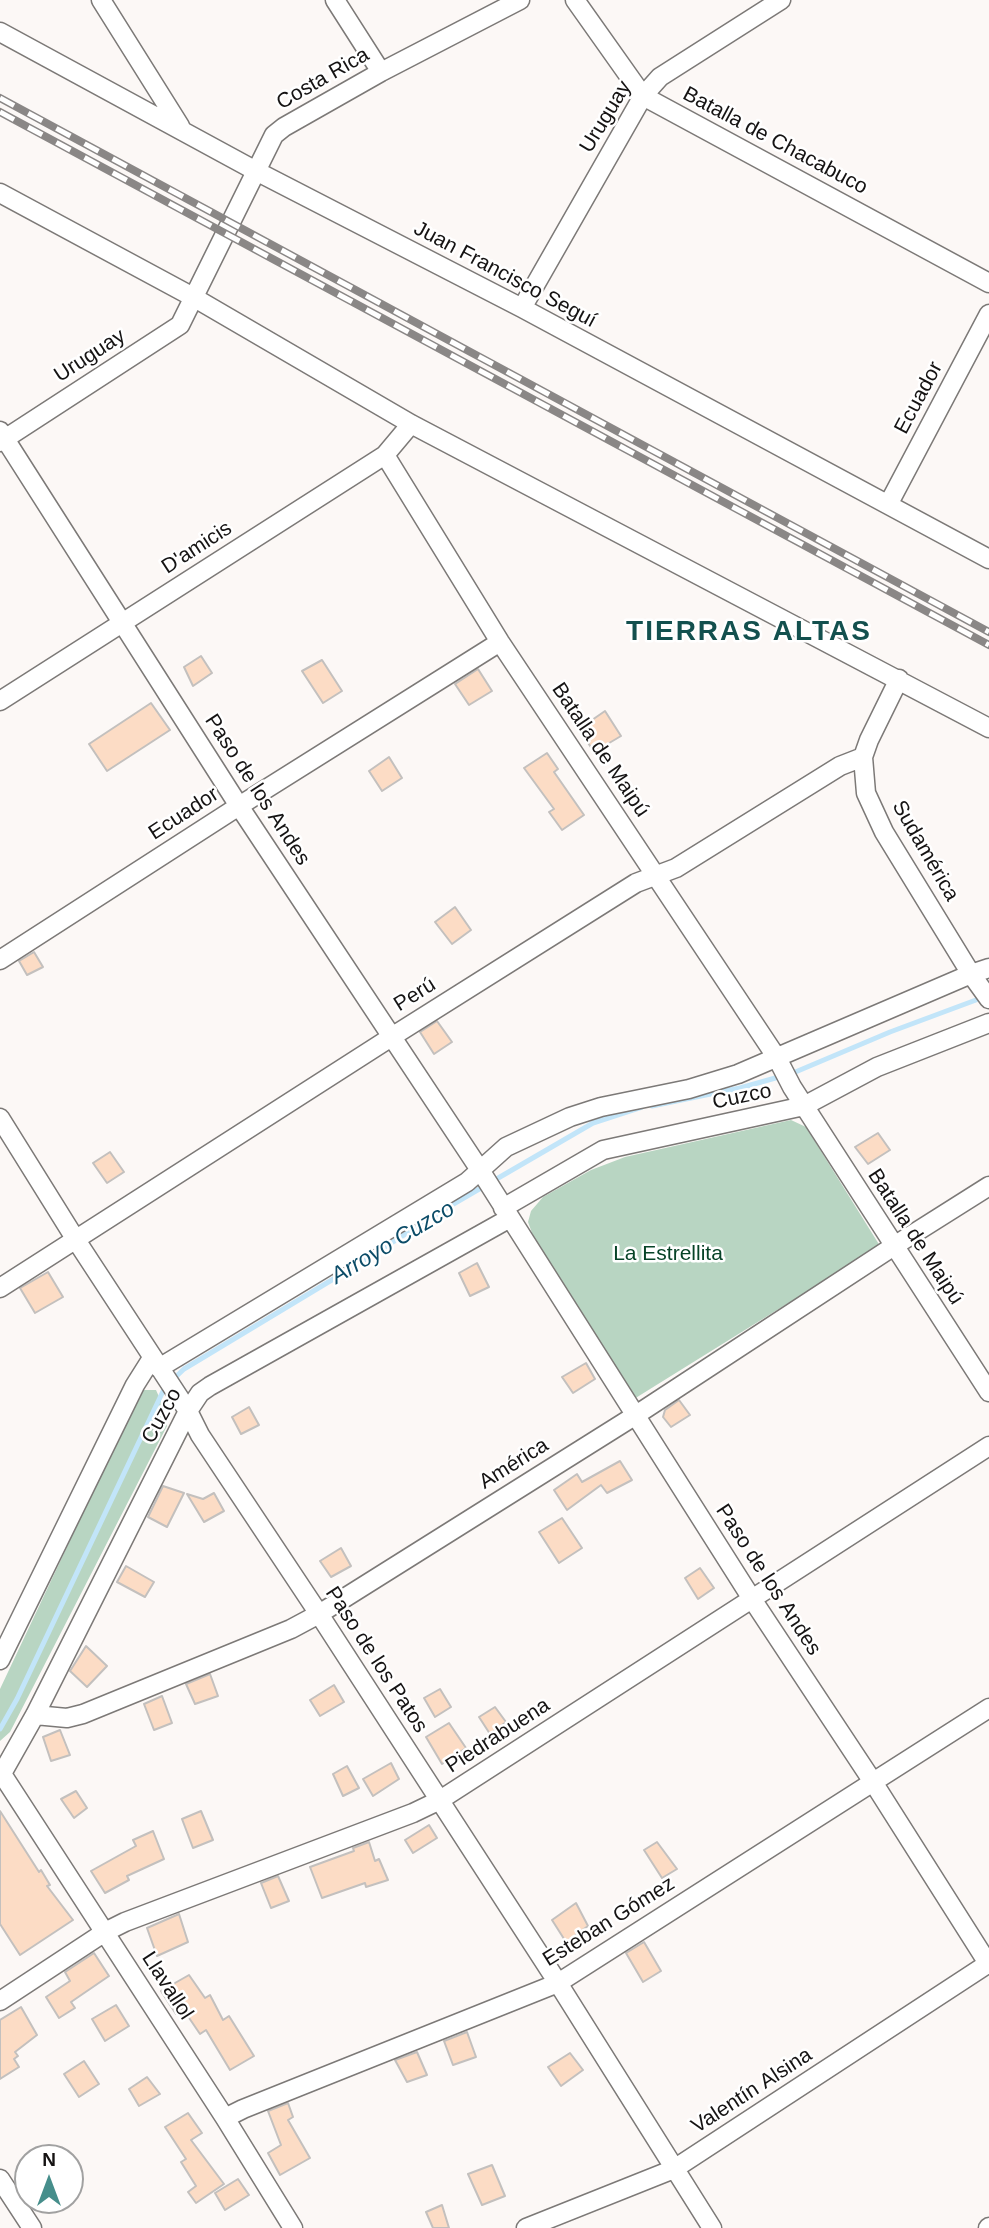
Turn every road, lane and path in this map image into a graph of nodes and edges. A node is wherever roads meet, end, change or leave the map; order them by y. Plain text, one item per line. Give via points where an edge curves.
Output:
1 (101, 0) edge
2 (335, 0) edge
3 (520, 0) edge
4 (575, 0) edge
5 (781, 0) edge
6 (0, 32) edge
7 (381, 72) junction
8 (643, 96) junction
9 (181, 129) junction
10 (256, 171) junction
11 (1, 196) edge
12 (989, 283) edge
13 (193, 297) junction
14 (522, 308) junction
15 (989, 314) edge
16 (411, 424) junction
17 (2, 437) edge
18 (385, 455) junction
19 (888, 503) junction
20 (989, 559) edge
21 (122, 623) junction
22 (500, 642) junction
23 (899, 679) junction
24 (0, 701) edge
25 (989, 728) edge
26 (863, 757) junction
27 (239, 806) junction
28 (657, 875) junction
29 (0, 960) edge
30 (989, 968) edge
31 (974, 978) junction
32 (989, 999) edge
33 (989, 1023) edge
34 (393, 1036) junction
35 (780, 1062) junction
36 (804, 1106) junction
37 (0, 1118) edge
38 (486, 1180) junction
39 (989, 1186) edge
40 (506, 1213) junction
41 (76, 1240) junction
42 (894, 1246) junction
43 (0, 1288) edge
44 (158, 1368) junction
45 (989, 1391) edge
46 (188, 1411) junction
47 (636, 1415) junction
48 (989, 1446) edge
49 (752, 1600) junction
50 (319, 1614) junction
51 (0, 1660) edge
52 (989, 1708) edge
53 (35, 1715) junction
54 (1, 1774) edge
55 (873, 1782) junction
56 (440, 1800) junction
57 (105, 1932) junction
58 (989, 1964) edge
59 (558, 1983) junction
60 (0, 2001) edge
61 (225, 2118) junction
62 (674, 2169) junction
63 (0, 2179) edge
64 (32, 2228) edge
65 (293, 2228) edge
66 (526, 2228) edge
67 (712, 2228) edge

1 - 9 street
2 - 7 street
3 - 7 street, Costa Rica
4 - 8 street, Batalla de Chacabuco
5 - 8 street, Uruguay via 660,77
6 - 9 street, Juan Francisco Seguí
7 - 10 street, Costa Rica via 284,127 268,144
8 - 12 street, Batalla de Chacabuco
8 - 14 street, Uruguay
9 - 10 street, Juan Francisco Seguí
10 - 13 street, Costa Rica
10 - 14 street, Juan Francisco Seguí
11 - 13 street
13 - 16 street
13 - 17 street, Uruguay via 180,325
14 - 19 street, Juan Francisco Seguí
15 - 19 street, Ecuador
16 - 18 street, D'amicis
16 - 23 street
17 - 21 street, Paso de los Andes
18 - 21 street, D'amicis
18 - 22 street, Batalla de Maipú
19 - 20 street, Juan Francisco Seguí
21 - 24 street, D'amicis
21 - 27 street, Paso de los Andes
22 - 27 street, Ecuador
22 - 28 street, Batalla de Maipú
23 - 25 street
23 - 26 street, Sudamérica
26 - 28 street, Perú via 840,766 676,868
26 - 31 street, Sudamérica via 866,793 884,832
27 - 29 street, Ecuador
27 - 34 street, Paso de los Andes
28 - 34 street, Perú via 636,883
28 - 35 street, Batalla de Maipú
30 - 31 street
31 - 32 street, Sudamérica
31 - 35 street
33 - 36 street, Cuzco via 877,1067
34 - 38 street, Paso de los Andes
34 - 41 street, Perú
35 - 36 street, Batalla de Maipú
35 - 38 street via 570,1117 506,1147
36 - 40 street, Cuzco via 603,1150
36 - 42 street, Batalla de Maipú
37 - 41 street, Paso de los Patos
38 - 40 street, Paso de los Andes
38 - 44 street via 467,1182
39 - 42 street, América
40 - 46 street, Cuzco via 210,1385
40 - 47 street, Paso de los Andes
41 - 43 street, Perú
41 - 44 street, Paso de los Patos
42 - 45 street, Batalla de Maipú
42 - 47 street, América
44 - 46 street, Paso de los Patos
44 - 51 street via 135,1385
46 - 50 street, Paso de los Patos
46 - 53 street, Cuzco
47 - 49 street, Paso de los Andes
47 - 50 street, América
48 - 49 street, Piedrabuena
49 - 55 street, Paso de los Andes
49 - 56 street, Piedrabuena
50 - 53 street, América via 83,1714 67,1718
50 - 56 street, Paso de los Patos
52 - 55 street, Esteban Gómez
53 - 54 street, Cuzco
54 - 57 street, Llavallol
55 - 58 street, Paso de los Andes
55 - 59 street, Esteban Gómez
56 - 57 street, Piedrabuena
56 - 59 street, Paso de los Patos
57 - 60 street, Piedrabuena
57 - 61 street, Llavallol
58 - 62 street, Valentín Alsina
59 - 61 street, Esteban Gómez
59 - 62 street, Paso de los Patos
61 - 65 street, Llavallol
62 - 66 street, Valentín Alsina
62 - 67 street, Paso de los Patos
63 - 64 street

